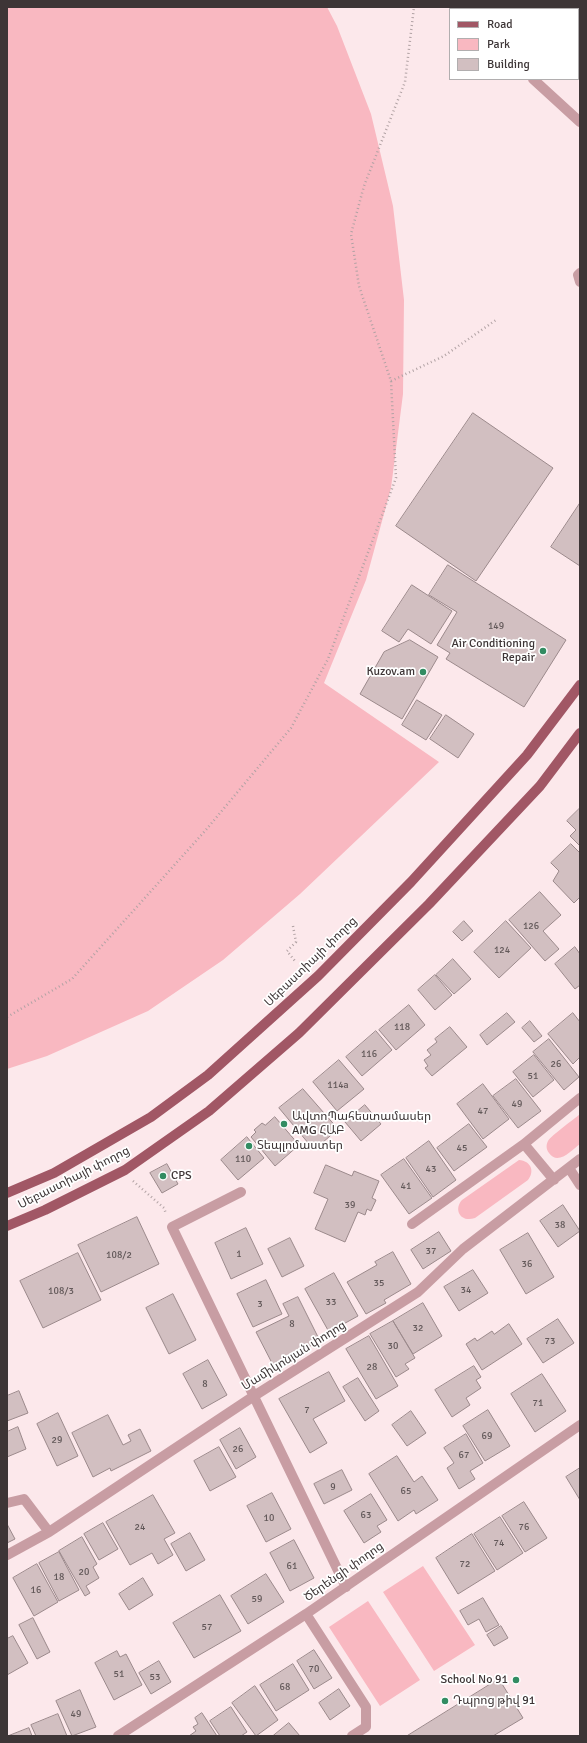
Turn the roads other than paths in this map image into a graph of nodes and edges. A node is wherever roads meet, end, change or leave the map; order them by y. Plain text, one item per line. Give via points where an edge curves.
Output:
1 (534, 80) edge
2 (580, 122) edge
3 (580, 273) edge
4 (580, 282) edge
5 (580, 685) edge
6 (580, 733) edge
7 (580, 1098) edge
8 (524, 1144) junction
9 (580, 1159) edge
10 (569, 1168) junction
11 (554, 1180) junction
12 (580, 1185) edge
13 (241, 1192) dead end
14 (7, 1193) edge
15 (412, 1224) dead end
16 (7, 1226) edge
17 (254, 1396) junction
18 (580, 1425) edge
19 (7, 1502) edge
20 (49, 1532) junction
21 (7, 1555) edge
22 (346, 1587) junction
23 (306, 1614) junction
24 (118, 1736) edge
25 (352, 1736) edge

1 - 2 street
3 - 4 street
5 - 14 main road, Սեբաստիայի փողոց via 526,755 411,882 318,976 208,1075 151,1117 113,1140 54,1173
6 - 16 main road, Սեբաստիայի փողոց via 540,786 430,904 299,1033 209,1111 125,1170
7 - 8 street
8 - 11 street
8 - 15 street
9 - 10 street, Մամիկոնյան փողոց
10 - 11 street, Մամիկոնյան փողոց
10 - 12 street
11 - 17 street, Մամիկոնյան փողոց via 463,1249 418,1292
13 - 17 street via 172,1227
17 - 20 street, Մամիկոնյան փողոց
17 - 22 street
18 - 22 street, Ծերենցի փողոց
19 - 20 street via 24,1499
20 - 21 street, Մամիկոնյան փողոց
22 - 23 street, Ծերենցի փողոց
23 - 24 street, Ծերենցի փողոց
23 - 25 street via 366,1707 366,1726

